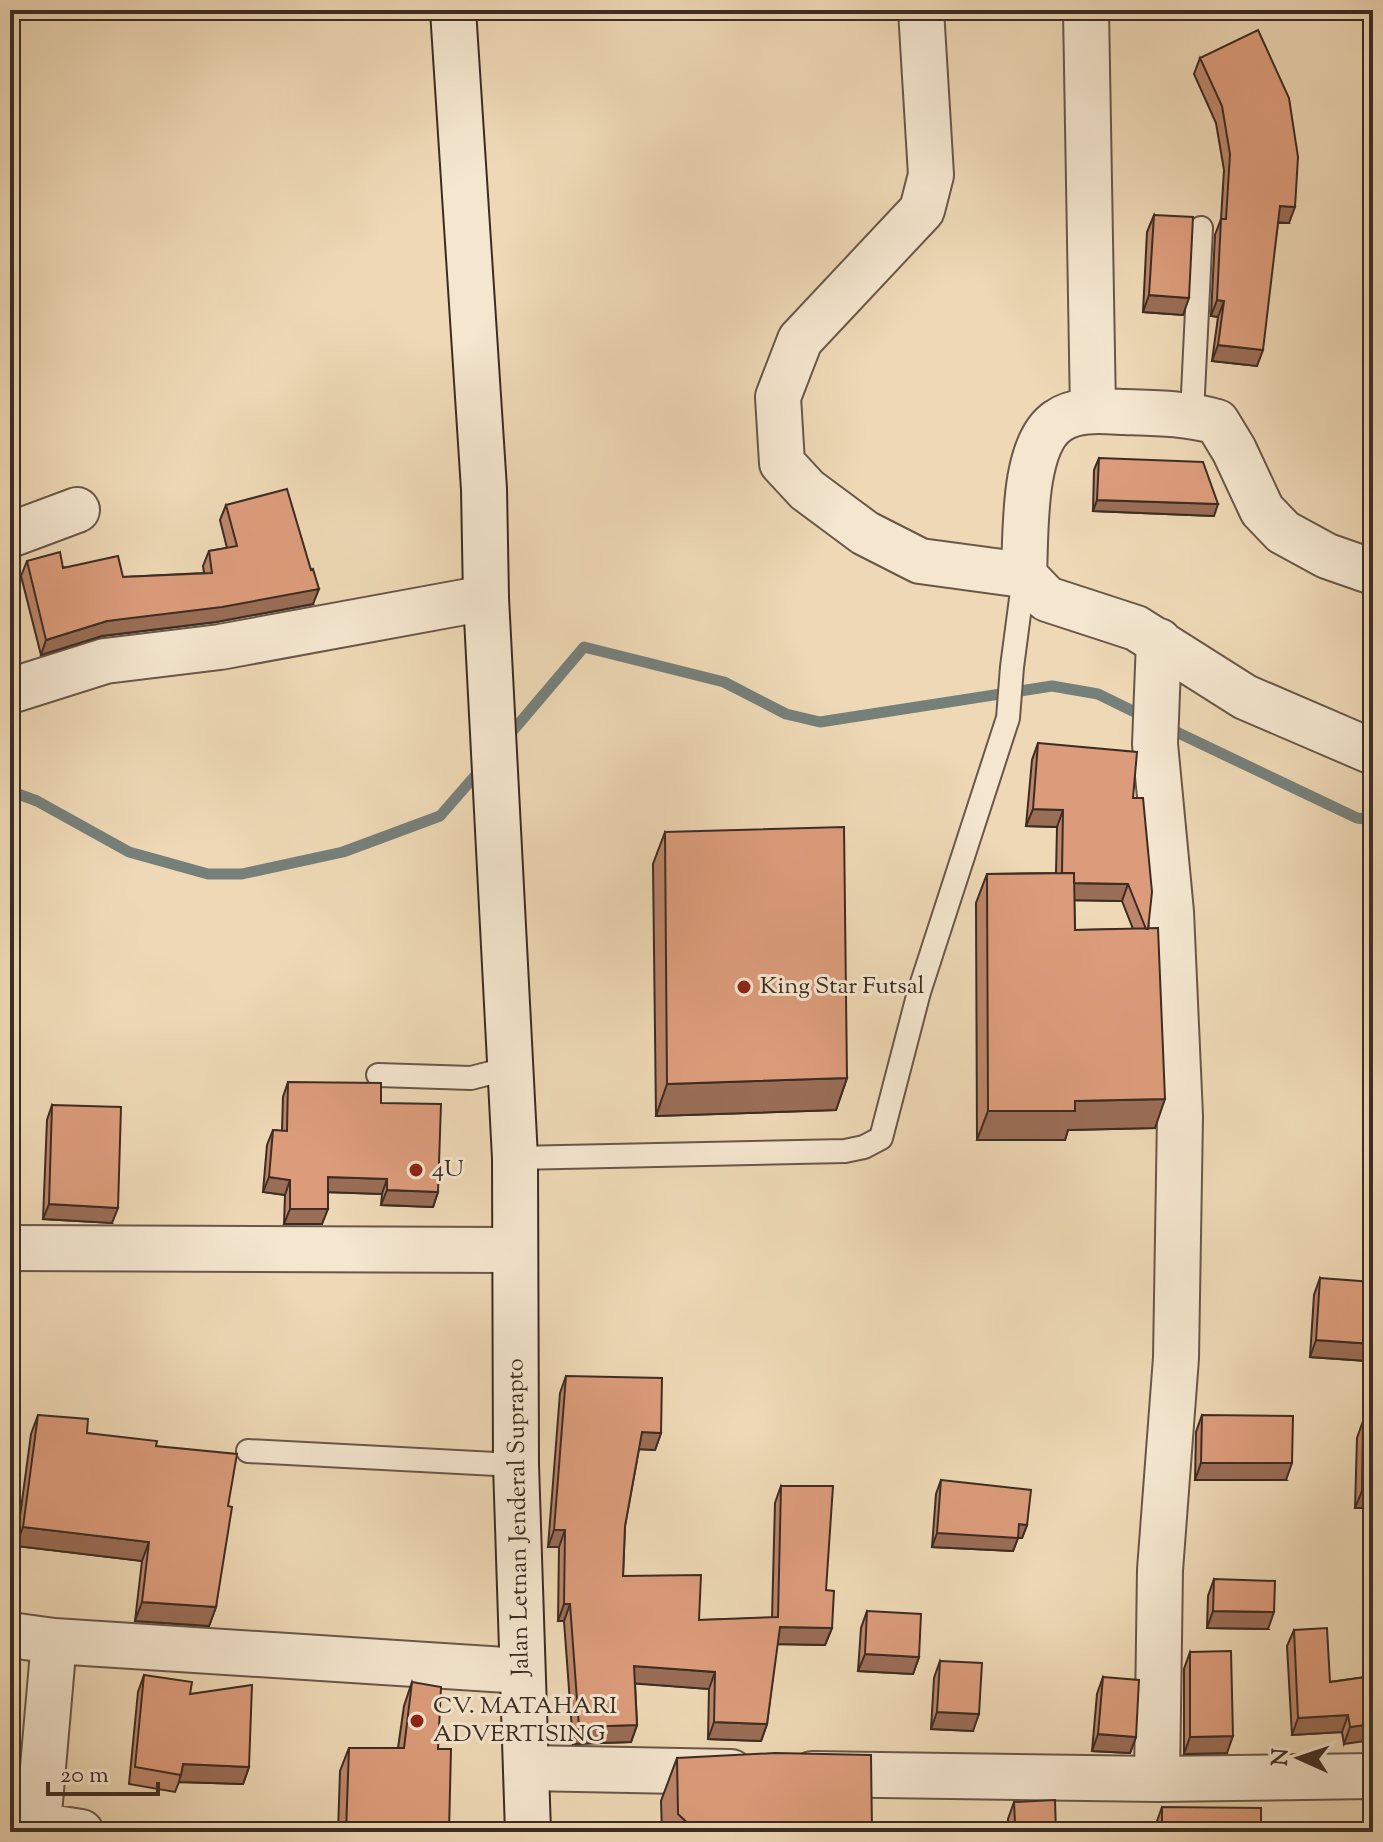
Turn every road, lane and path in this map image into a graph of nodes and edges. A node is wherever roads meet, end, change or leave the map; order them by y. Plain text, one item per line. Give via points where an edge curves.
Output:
1 (453, 10) edge
2 (921, 10) edge
3 (1086, 10) edge
4 (1201, 228) dead end
5 (1093, 411) junction
6 (1192, 414) junction
7 (77, 510) dead end
8 (10, 535) edge
9 (1373, 572) edge
10 (1024, 575) junction
11 (486, 598) junction
12 (1159, 641) junction
13 (10, 691) edge
14 (1373, 752) edge
15 (510, 1068) junction
16 (378, 1075) dead end
17 (515, 1158) junction
18 (10, 1248) edge
19 (515, 1250) junction
20 (248, 1451) dead end
21 (516, 1465) junction
22 (10, 1635) edge
23 (54, 1641) junction
24 (522, 1671) junction
25 (527, 1768) junction
26 (1373, 1776) edge
27 (1157, 1779) junction
28 (24, 1823) edge
29 (81, 1832) edge
30 (528, 1832) edge

1 - 11 street, Jalan Letnan Jenderal Suprapto via 484,489
2 - 10 street via 931,175 922,210 800,340 778,397 782,463 807,490 865,533 920,561
3 - 5 street
4 - 6 lane
5 - 6 street
5 - 10 street via 1059,420 1041,441 1027,512
6 - 9 street via 1217,422 1262,510 1283,532 1327,556
7 - 8 street
10 - 12 street via 1047,599 1124,623
10 - 17 lane via 1008,718 919,992 881,1138 845,1151
11 - 13 street via 220,647 105,661
11 - 15 street, Jalan Letnan Jenderal Suprapto
12 - 14 street via 1245,697
12 - 27 street via 1155,744 1171,912 1180,1116 1176,1358 1160,1570
15 - 16 lane via 471,1078
15 - 17 street, Jalan Letnan Jenderal Suprapto
17 - 19 street, Jalan Letnan Jenderal Suprapto
18 - 19 street
19 - 21 street, Jalan Letnan Jenderal Suprapto
20 - 21 lane
21 - 24 street, Jalan Letnan Jenderal Suprapto
22 - 23 street
23 - 24 street
23 - 28 street
24 - 25 street, Jalan Letnan Jenderal Suprapto
25 - 27 street
25 - 30 street, Jalan Letnan Jenderal Suprapto
26 - 27 street
28 - 29 street

